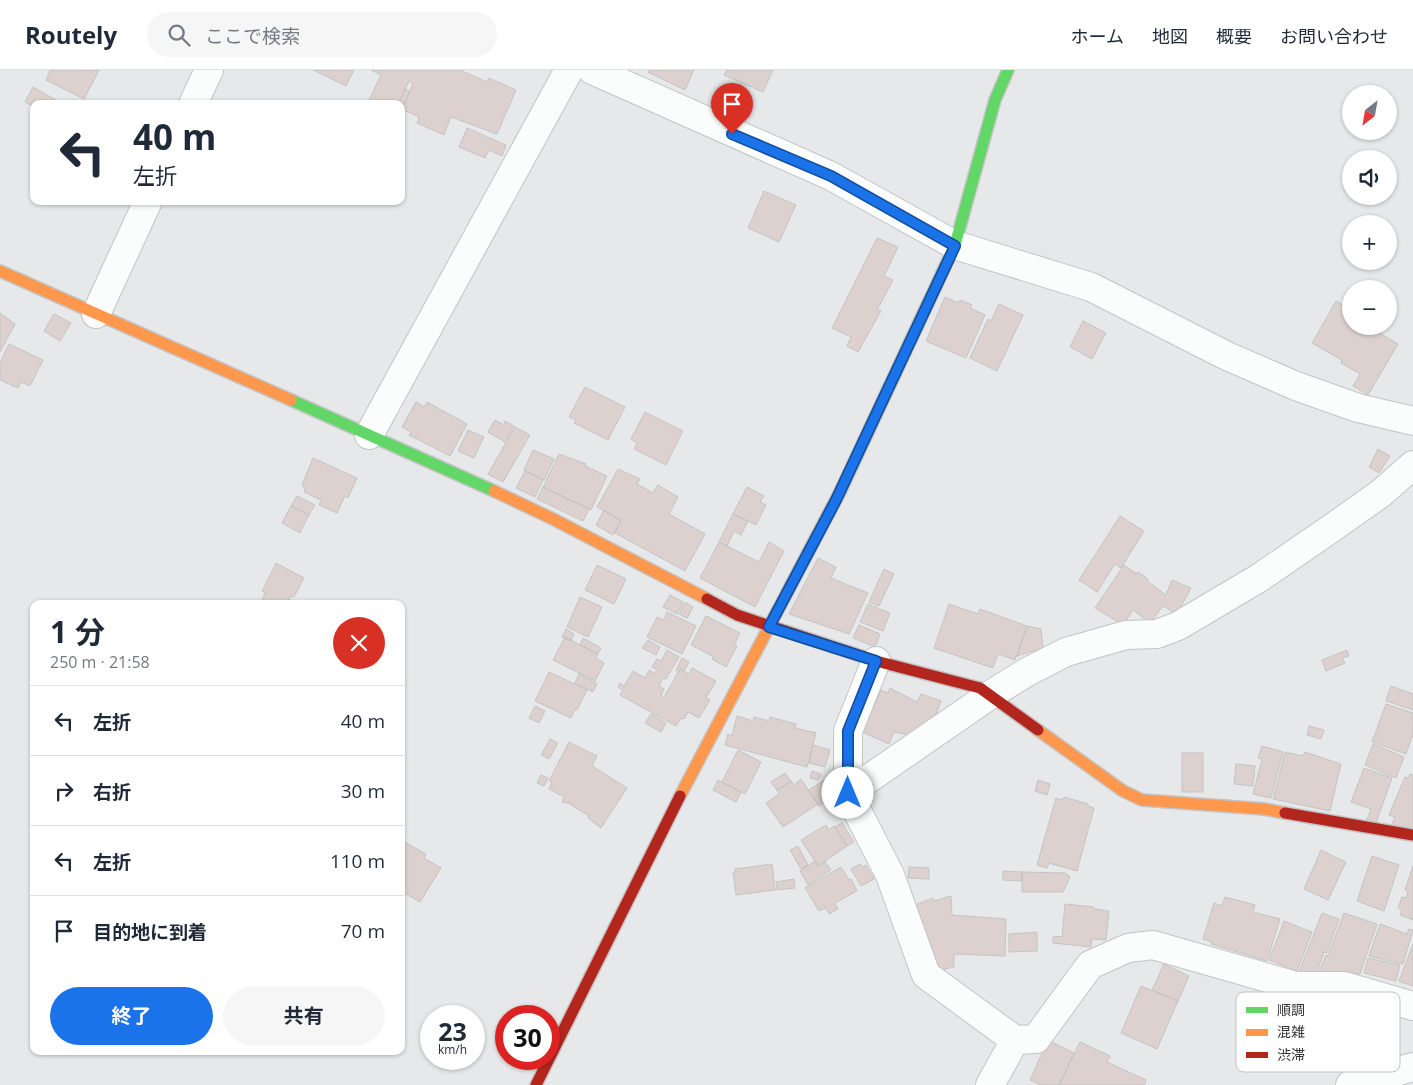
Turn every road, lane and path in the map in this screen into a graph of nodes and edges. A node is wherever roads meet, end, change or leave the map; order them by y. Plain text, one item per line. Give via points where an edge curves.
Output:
1 (208, 70) edge
2 (569, 70) edge
3 (592, 70) edge
4 (1008, 70) edge
5 (195, 100) edge
6 (146, 205) edge
7 (955, 246) junction
8 (0, 271) edge
9 (96, 314) junction
10 (1413, 421) edge
11 (369, 435) junction
12 (1413, 465) edge
13 (769, 627) junction
14 (876, 661) junction
15 (990, 695) junction
16 (848, 793) junction
17 (1413, 836) edge
18 (1365, 992) edge
19 (1400, 1002) edge
20 (1413, 1006) edge
21 (1015, 1040) junction
22 (1413, 1067) edge
23 (1400, 1071) edge
24 (1396, 1072) edge
25 (536, 1085) edge
26 (990, 1085) edge
27 (1350, 1085) edge

1 - 5 street
2 - 11 street
3 - 7 street via 831,176
4 - 7 street via 995,100
6 - 9 street
7 - 10 street via 1091,287 1227,356 1296,386 1358,408
7 - 13 street via 836,500
8 - 9 street
9 - 11 street
11 - 13 street via 553,519 736,615
12 - 15 street via 1380,494 1259,578 1178,626 1157,634 1126,635 1066,652
13 - 14 street
13 - 25 street via 711,735
14 - 15 street via 980,688
14 - 16 street via 848,731
15 - 16 street
15 - 17 street via 1123,791 1142,800 1264,809
16 - 21 street via 890,875 926,975
18 - 21 street via 1344,986 1296,986 1153,945 1128,948 1090,965 1036,1039
19 - 20 street
21 - 26 street
22 - 23 street
24 - 27 street

